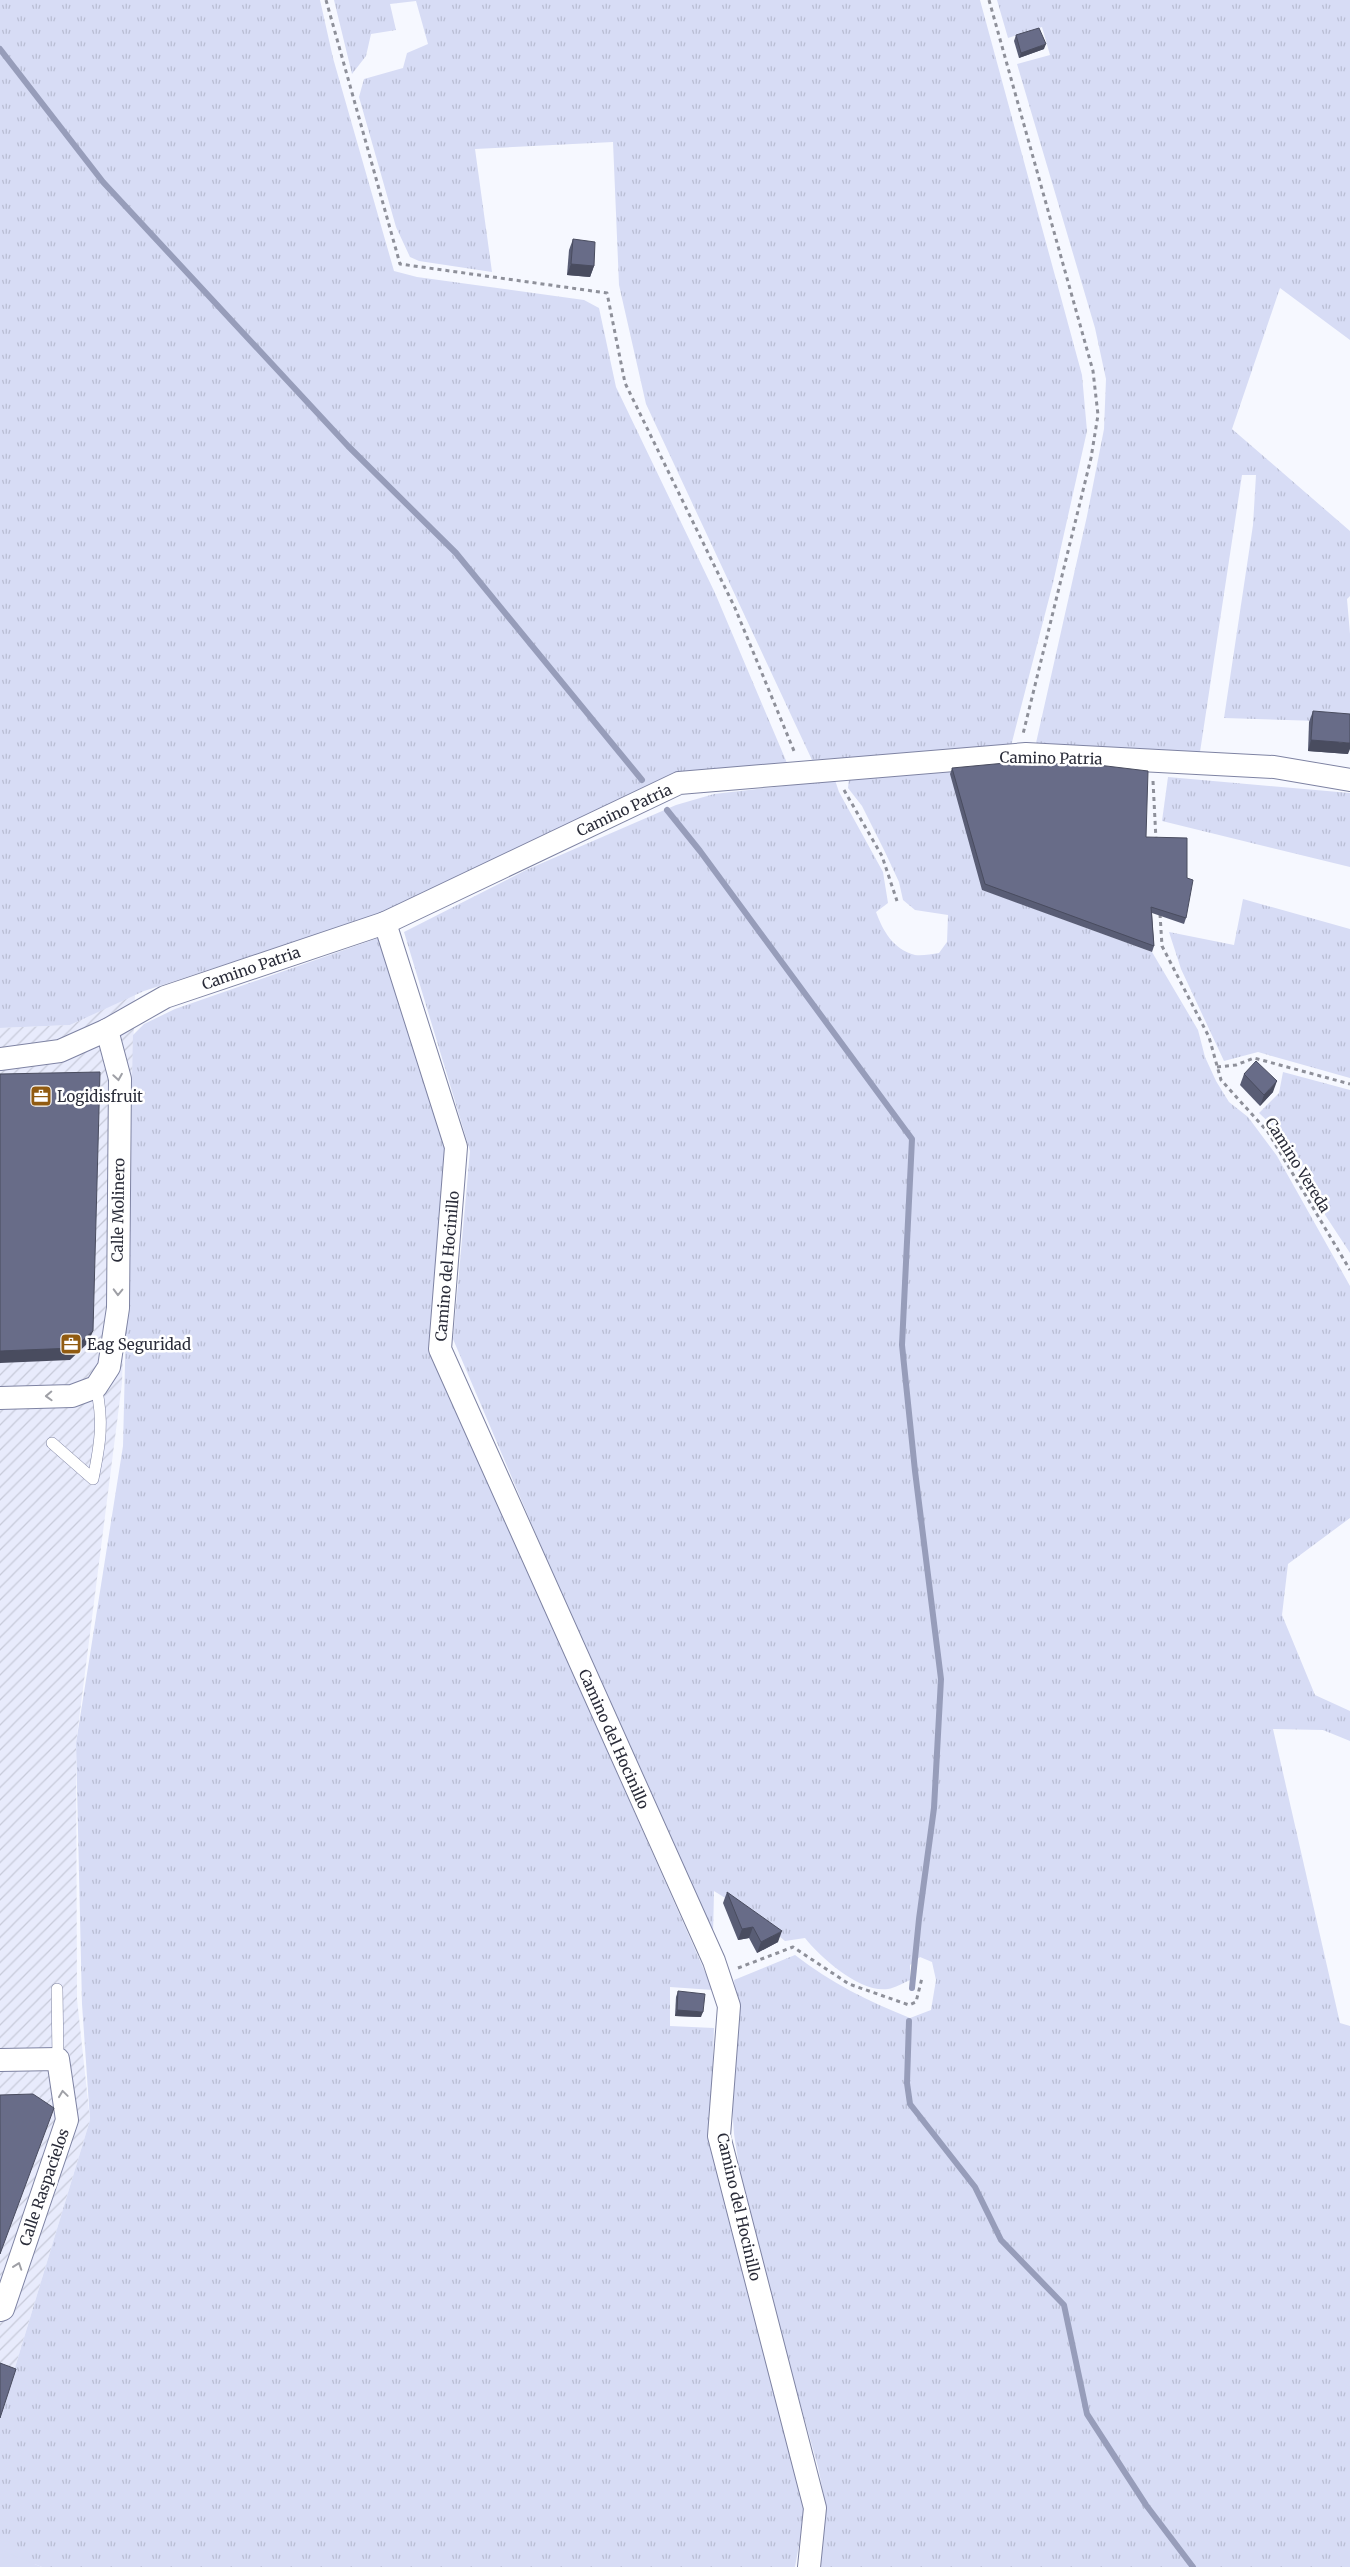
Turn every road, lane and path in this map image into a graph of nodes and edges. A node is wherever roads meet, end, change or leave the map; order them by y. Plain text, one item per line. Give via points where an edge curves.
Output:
1 (326, 0) edge
2 (989, 0) edge
3 (1018, 755) junction
4 (1152, 761) junction
5 (841, 770) junction
6 (802, 773) junction
7 (1350, 780) edge
8 (1157, 848) edge
9 (897, 901) dead end
10 (1160, 906) edge
11 (385, 923) junction
12 (107, 1030) junction
13 (0, 1059) edge
14 (1217, 1067) junction
15 (1350, 1084) edge
16 (1350, 1270) edge
17 (96, 1387) junction
18 (0, 1398) edge
19 (52, 1443) dead end
20 (718, 1975) junction
21 (922, 1978) dead end
22 (57, 1989) dead end
23 (58, 2059) junction
24 (0, 2060) edge
25 (0, 2310) edge
26 (809, 2567) edge

1 - 6 path via 400,264 607,293 625,383 735,608
2 - 3 path via 1093,371 1098,415 1091,458
3 - 4 street, Camino Patria
3 - 5 street, Camino Patria
4 - 7 street, Camino Patria via 1274,767
4 - 8 path
5 - 6 street, Camino Patria
5 - 9 path via 843,788 882,856
6 - 11 street, Camino Patria via 680,783
10 - 14 path, Camino Vereda via 1162,946 1209,1037
11 - 12 street, Camino Patria via 165,997
11 - 20 street, Camino del Hocinillo via 456,1147 440,1349
12 - 13 street, Camino Patria via 60,1051
12 -> 17 street, Calle Molinero via 120,1079 118,1308 109,1367
14 - 15 path via 1236,1065 1254,1058
14 - 16 path, Camino Vereda via 1222,1080 1268,1132
17 -> 18 street via 72,1396
17 - 19 lane via 102,1411 94,1479
20 - 21 path via 793,1947 849,1984 909,2005 916,2002
20 - 26 street, Camino del Hocinillo via 729,2006 719,2136 815,2508
22 - 23 lane
23 - 24 street
25 -> 23 street, Calle Raspacielos via 67,2120

